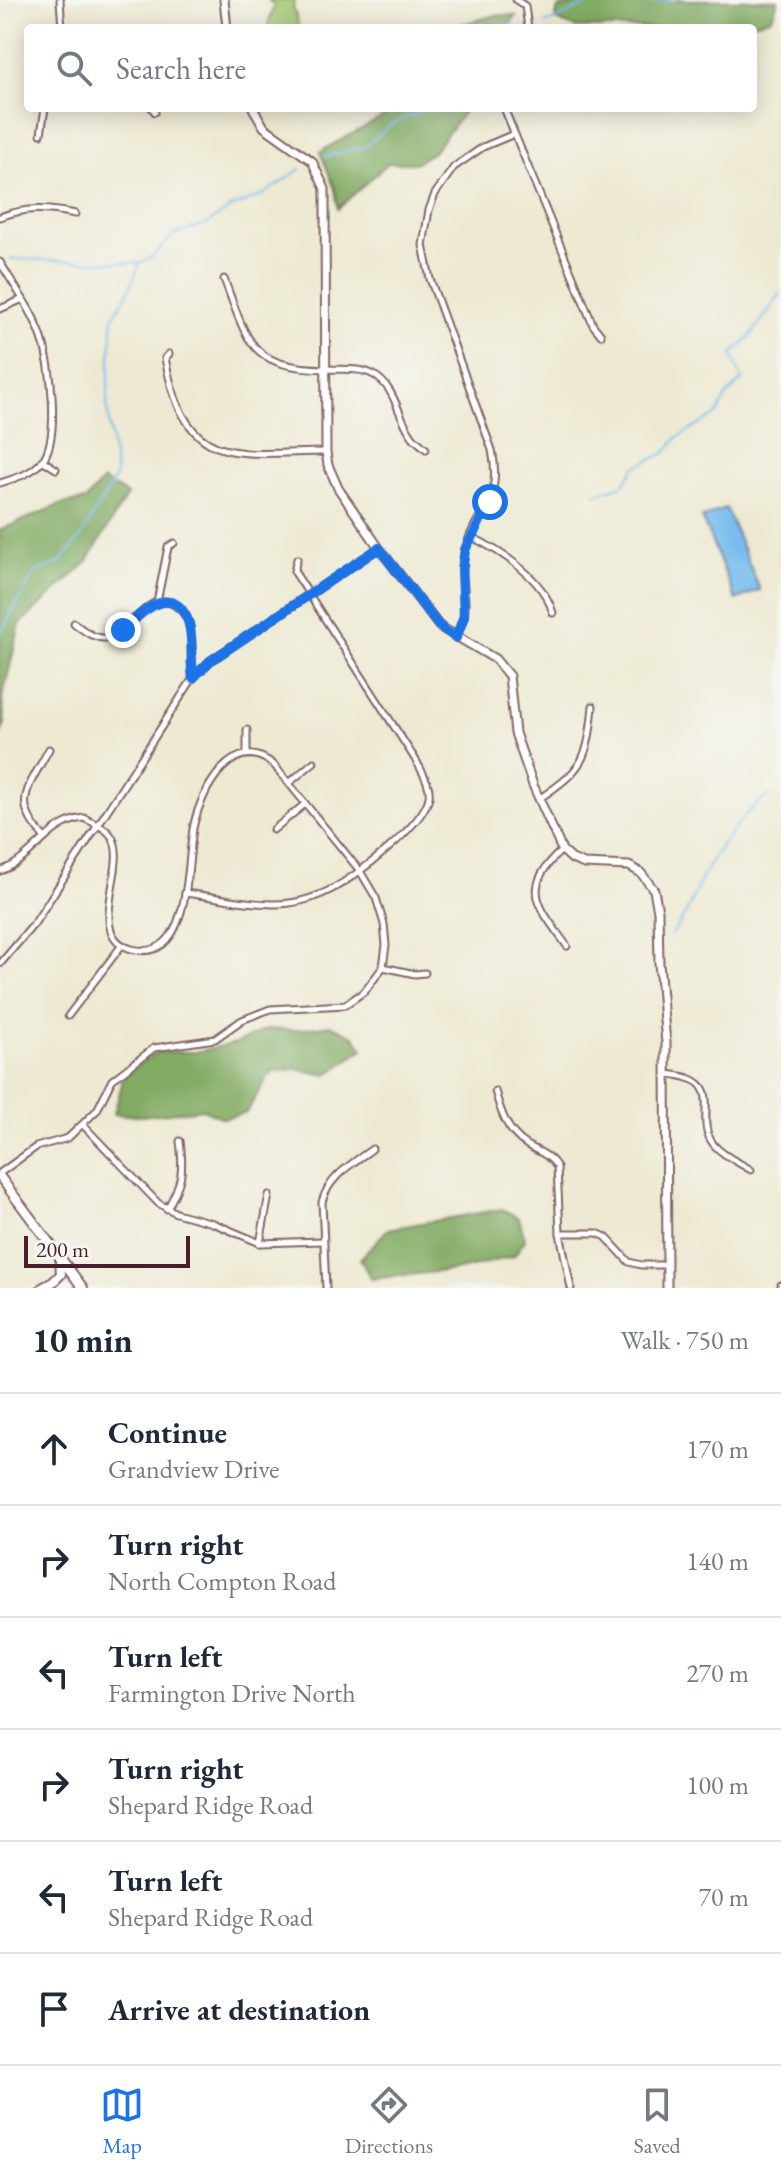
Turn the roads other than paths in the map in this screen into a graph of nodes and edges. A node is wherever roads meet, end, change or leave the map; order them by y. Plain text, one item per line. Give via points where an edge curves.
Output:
1 (60, 0) edge
2 (224, 0) edge
3 (516, 0) edge
4 (62, 24) edge
5 (227, 24) edge
6 (527, 24) edge
7 (44, 112) edge
8 (255, 112) edge
9 (506, 112) edge
10 (41, 134) dead end
11 (514, 134) junction
12 (75, 214) dead end
13 (0, 217) edge
14 (0, 262) edge
15 (224, 279) dead end
16 (23, 299) junction
17 (0, 309) edge
18 (601, 335) dead end
19 (169, 354) dead end
20 (326, 369) junction
21 (426, 449) dead end
22 (326, 452) junction
23 (42, 460) junction
24 (56, 469) dead end
25 (0, 483) edge
26 (470, 536) junction
27 (174, 543) dead end
28 (379, 548) junction
29 (297, 559) dead end
30 (308, 595) junction
31 (157, 602) junction
32 (553, 613) dead end
33 (74, 623) dead end
34 (456, 638) junction
35 (193, 678) junction
36 (593, 706) dead end
37 (247, 730) dead end
38 (49, 749) dead end
39 (247, 754) junction
40 (314, 762) dead end
41 (289, 783) junction
42 (539, 799) junction
43 (305, 804) junction
44 (98, 825) junction
45 (273, 830) dead end
46 (45, 838) junction
47 (562, 850) junction
48 (0, 871) edge
49 (360, 871) junction
50 (185, 893) junction
51 (122, 945) junction
52 (567, 946) dead end
53 (0, 964) edge
54 (383, 967) junction
55 (425, 973) dead end
56 (68, 1016) dead end
57 (666, 1074) junction
58 (495, 1091) dead end
59 (83, 1125) junction
60 (180, 1141) dead end
61 (372, 1149) dead end
62 (751, 1170) dead end
63 (0, 1175) edge
64 (269, 1195) dead end
65 (167, 1209) junction
66 (560, 1233) junction
67 (323, 1241) junction
68 (260, 1243) junction
69 (60, 1258) junction
70 (668, 1265) junction
71 (42, 1288) edge
72 (83, 1288) edge
73 (326, 1288) edge
74 (571, 1288) edge
75 (667, 1288) edge

1 - 4 street
2 - 5 street
3 - 6 street via 525,6
7 - 10 street
8 - 20 street via 264,127 312,161 325,189
9 - 11 street
11 - 18 street
11 - 26 street via 454,167 435,194 424,227 430,279 496,470 490,502
12 - 13 street via 24,209
14 - 16 street
15 - 20 street via 250,345 263,357 283,366
16 - 17 street
16 - 23 street via 42,338 50,380 53,427
19 - 22 street via 168,374 183,418 211,445 232,453
20 - 21 street via 355,369 384,382 411,435
20 - 22 street
22 - 28 street via 338,488
23 - 24 street
23 - 25 street via 24,475
26 - 32 street via 518,566 550,600
26 - 34 street via 462,570 464,616
27 - 31 street via 168,547
28 - 30 street
28 - 34 street via 439,626
29 - 30 street via 294,571
30 - 35 street
30 - 49 street via 426,778 429,796 417,820
31 - 33 street via 114,637 99,638
31 - 35 street via 172,603 189,622
34 - 42 street via 495,659 509,676 515,733
35 - 44 street
36 - 42 street via 587,752 579,767
37 - 39 street
38 - 46 street via 25,802 29,821
39 - 41 street via 269,761
39 - 50 street via 225,764 200,807
40 - 41 street
41 - 43 street
42 - 47 street
43 - 45 street
43 - 49 street
44 - 46 street via 84,818 71,820
44 - 51 street via 115,841 109,916
44 - 53 street via 34,924
46 - 48 street via 15,866
47 - 52 street via 541,871 537,896
47 - 57 street via 584,864 629,866 654,890
49 - 50 street via 323,893 293,902
49 - 54 street via 384,924
50 - 51 street via 166,941 153,949
51 - 56 street
54 - 55 street
54 - 59 street via 365,991 345,1005 270,1009 215,1039 154,1048 112,1080
57 - 62 street via 698,1081 707,1100 708,1133 714,1145
57 - 70 street
58 - 66 street via 515,1135 557,1167
59 - 63 street via 68,1138 36,1147
59 - 65 street
60 - 65 street via 183,1169
61 - 67 street via 326,1188
63 - 69 main road
64 - 68 street
65 - 68 street
66 - 70 street via 597,1233 629,1262
66 - 74 street
67 - 68 street
67 - 73 street
69 - 71 main road via 61,1274
69 - 72 main road
70 - 75 street

